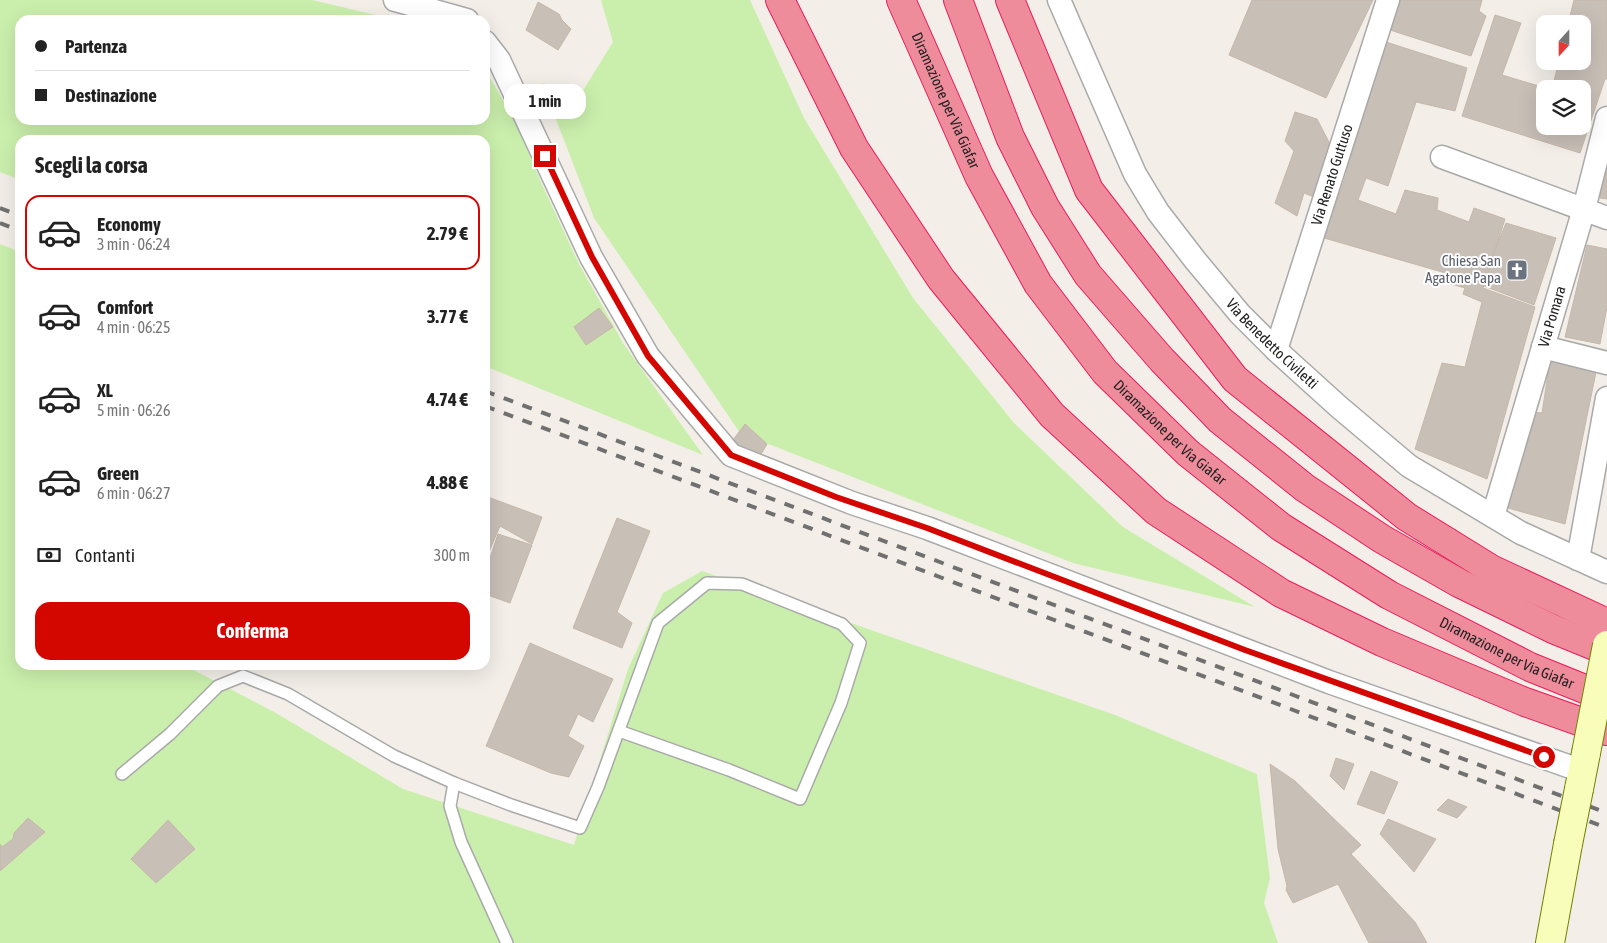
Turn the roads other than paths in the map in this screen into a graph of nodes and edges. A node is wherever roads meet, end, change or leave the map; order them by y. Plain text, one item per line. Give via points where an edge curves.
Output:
1 (395, 0) edge
2 (780, 0) edge
3 (901, 0) edge
4 (958, 0) edge
5 (1010, 0) edge
6 (1060, 0) edge
7 (1388, 0) edge
8 (449, 15) edge
9 (490, 48) edge
10 (1607, 118) edge
11 (1442, 157) dead end
12 (1584, 210) junction
13 (1607, 218) edge
14 (1543, 347) junction
15 (1276, 350) junction
16 (1607, 363) edge
17 (1607, 398) edge
18 (1493, 516) junction
19 (1578, 559) junction
20 (1607, 572) edge
21 (1607, 623) edge
22 (1607, 645) edge
23 (1607, 651) edge
24 (1607, 698) edge
25 (1607, 730) edge
26 (618, 731) junction
27 (1583, 771) junction
28 (122, 774) dead end
29 (454, 783) junction
30 (507, 943) edge
31 (1550, 943) edge

1 - 8 street
2 - 25 highway via 854,148 941,279 1052,416 1156,510 1281,593 1391,646 1524,702
3 - 24 highway, Diramazione per Via Giafar via 979,176 1038,284 1105,372 1188,453 1281,527 1389,595 1530,667
4 - 23 highway via 1010,137 1045,207 1088,275 1162,360 1214,413 1305,488 1382,539 1468,587 1553,629
5 - 21 highway via 1089,190 1235,379 1407,517 1491,569
6 - 15 street, Via Benedetto Civiletti via 1135,174 1158,212 1240,314
7 - 15 street, Via Renato Guttuso
9 - 27 street via 499,60 592,257 648,356 731,455 1311,675
10 - 12 street, Via Pomara
11 - 12 street
12 - 13 street
12 - 14 street, Via Pomara
14 - 16 street
14 - 18 street, Via Pomara
15 - 18 street, Via Benedetto Civiletti via 1409,466
17 - 19 street
18 - 19 street, Via Benedetto Civiletti via 1521,533
19 - 20 street, Via Benedetto Civiletti
22 - 27 main road, bridge
26 - 26 lane via 658,623 706,583 742,584 842,624 860,643 841,703 800,799
26 - 29 lane via 580,828
27 - 31 main road, bridge
28 - 29 lane via 170,734 218,686 243,676 288,694 394,756
29 - 30 lane via 450,806 461,842

